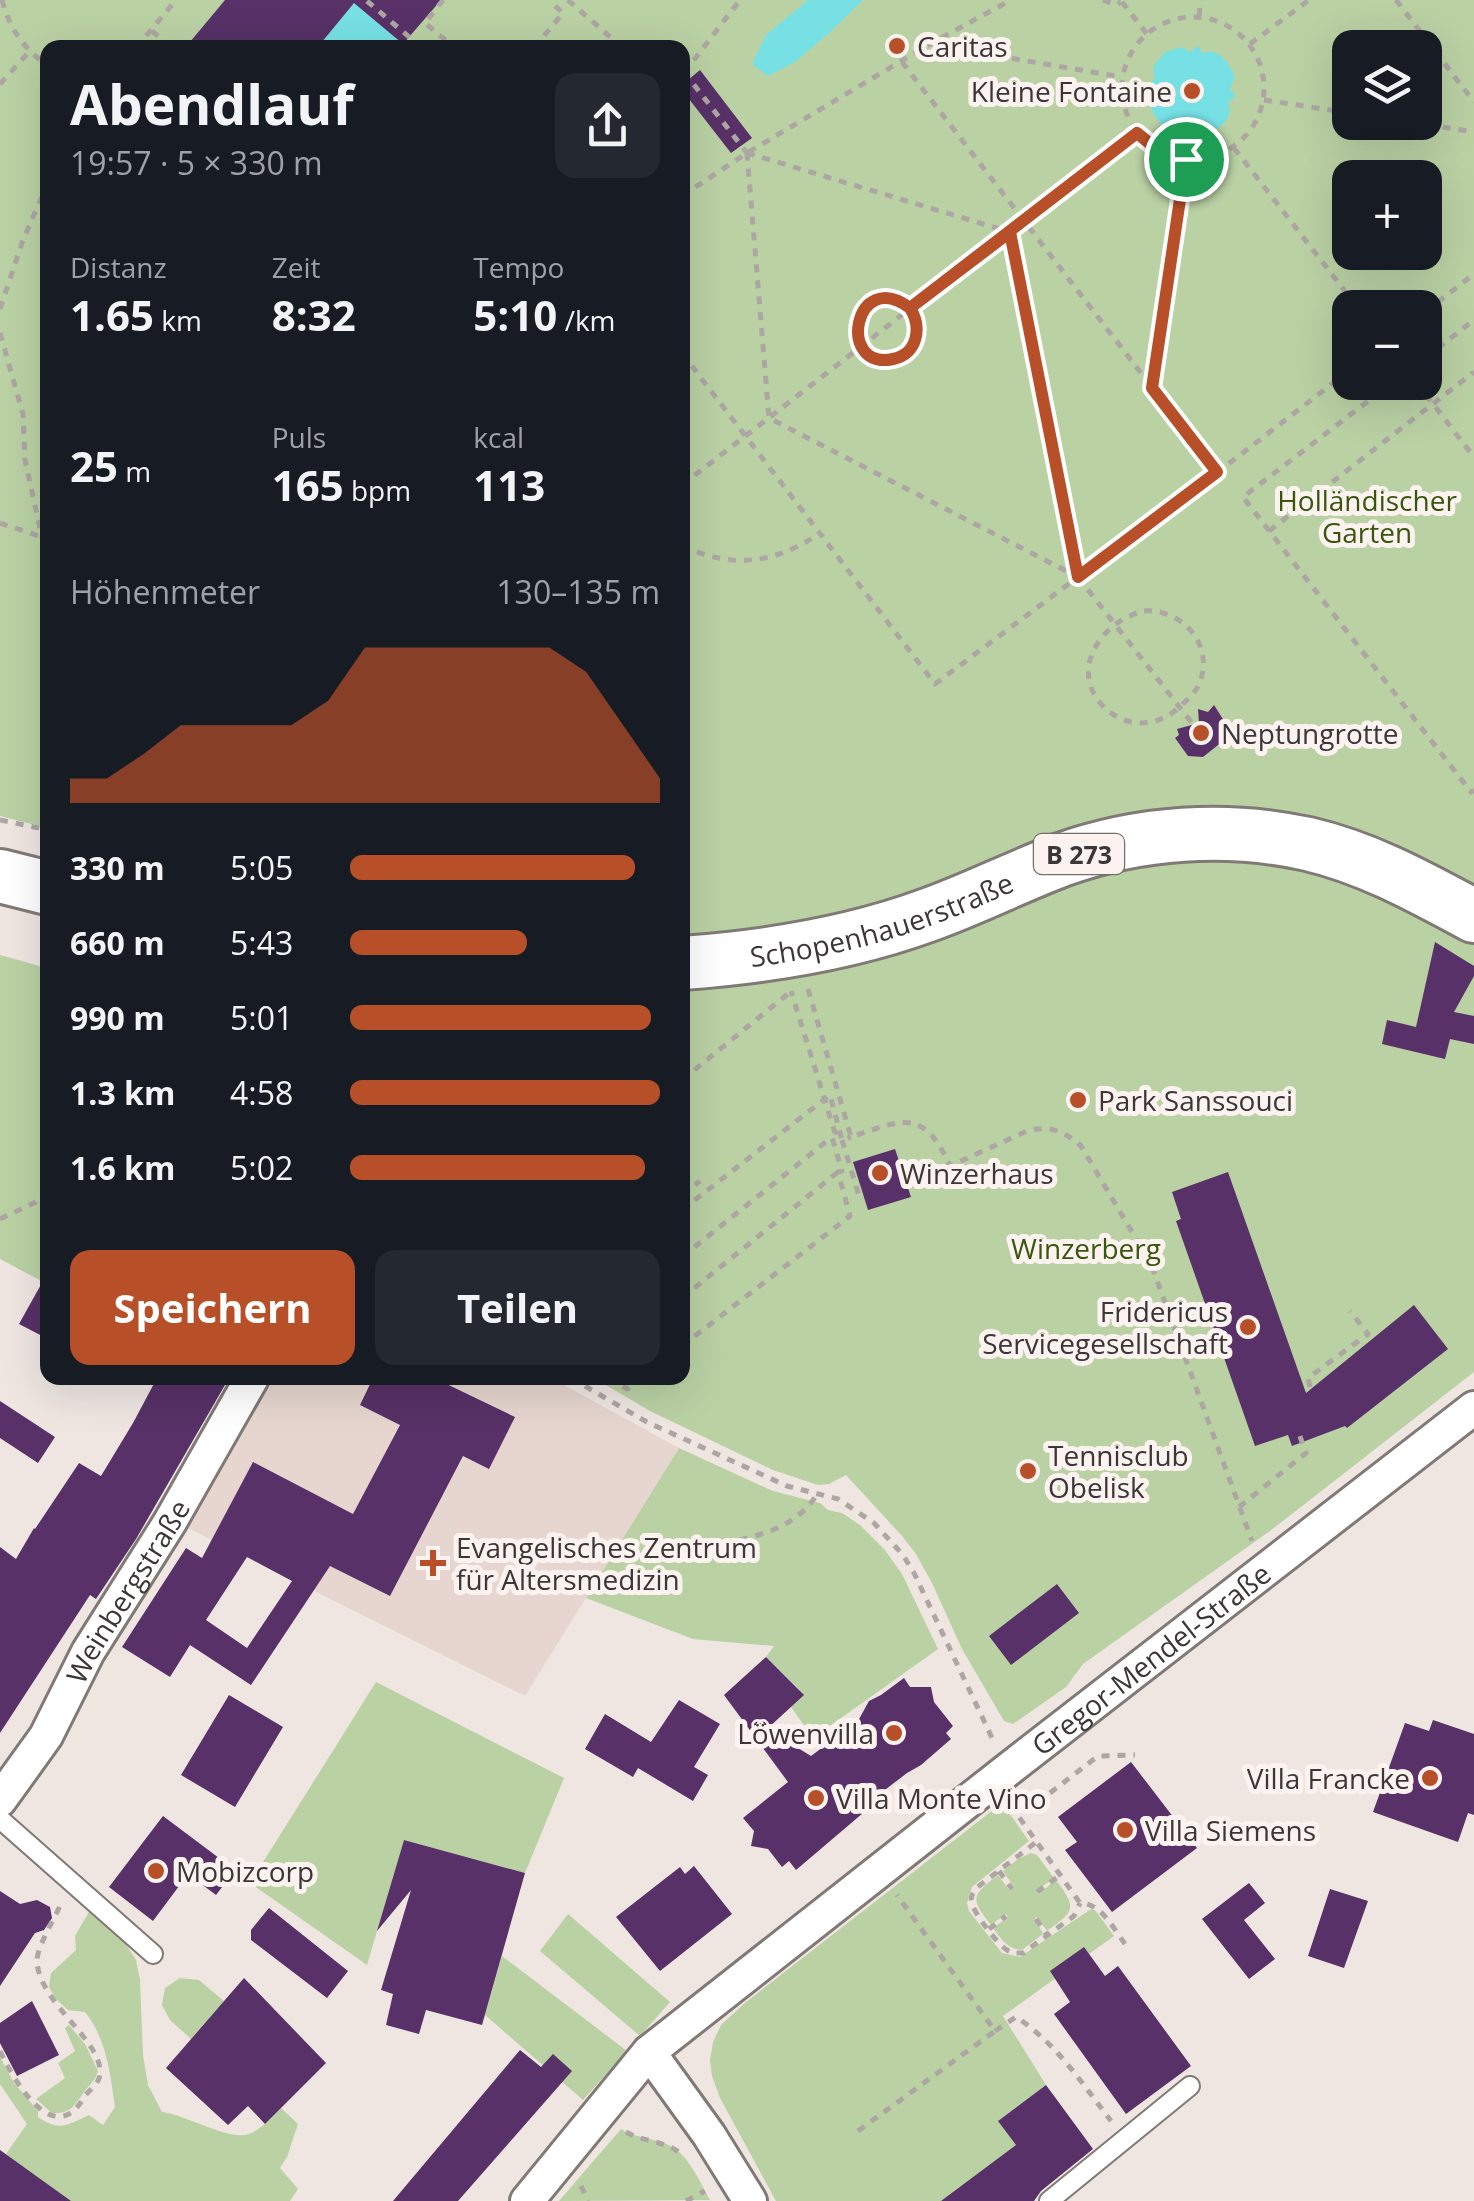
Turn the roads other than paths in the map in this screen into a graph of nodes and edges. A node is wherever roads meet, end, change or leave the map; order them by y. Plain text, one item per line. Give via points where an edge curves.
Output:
1 (0, 876) edge
2 (40, 886) edge
3 (1474, 916) edge
4 (690, 961) edge
5 (248, 1385) edge
6 (1474, 1408) edge
7 (0, 1800) edge
8 (0, 1820) edge
9 (153, 1954) dead end
10 (649, 2052) junction
11 (1190, 2086) dead end
12 (526, 2201) edge
13 (750, 2201) edge
14 (1048, 2201) edge

1 - 2 main road
3 - 4 main road, Schopenhauerstraße / B 273 via 1350,856 1266,837 1195,834 1061,860 873,933 778,953
5 - 7 street, Weinbergstraße via 88,1652 46,1736
6 - 10 street, Gregor-Mendel-Straße
8 - 9 lane
10 - 12 street, Gregor-Mendel-Straße
10 - 13 street
11 - 14 lane

